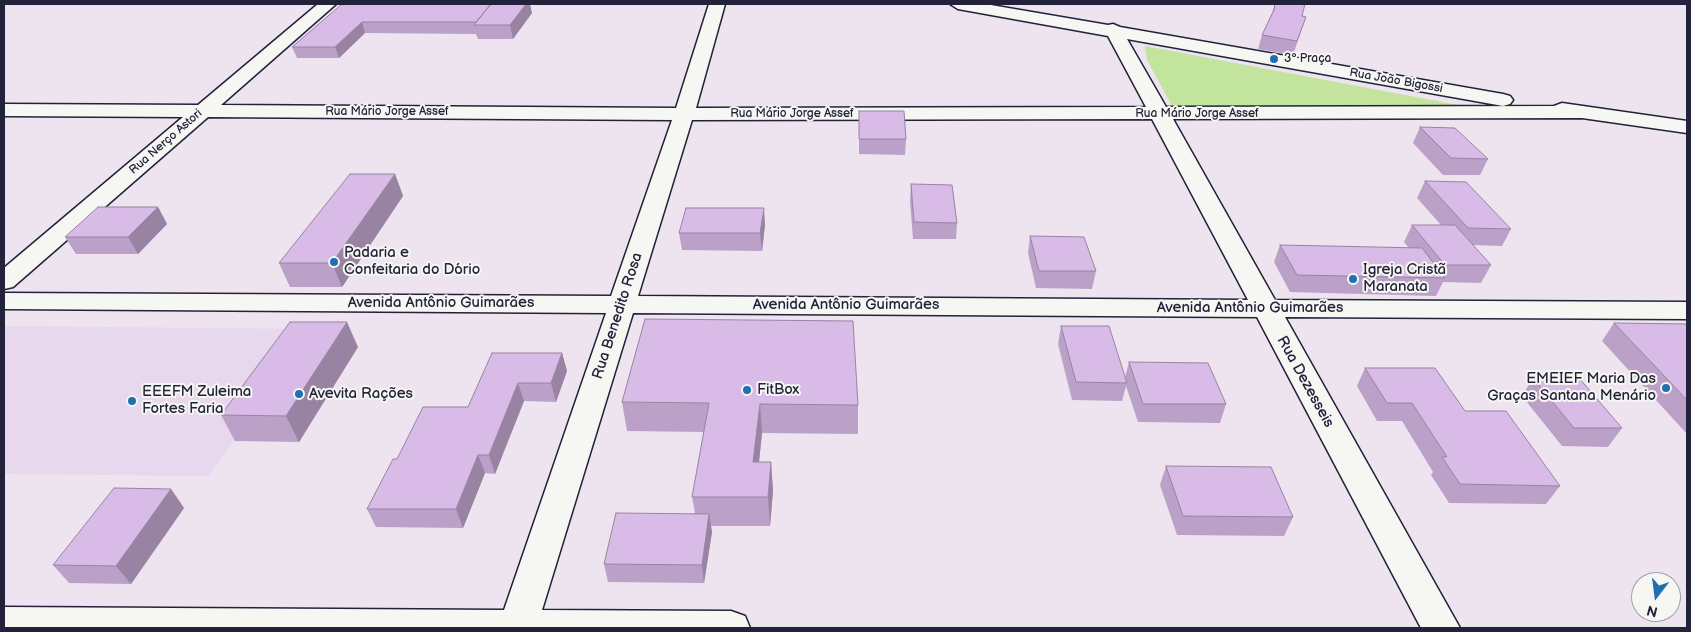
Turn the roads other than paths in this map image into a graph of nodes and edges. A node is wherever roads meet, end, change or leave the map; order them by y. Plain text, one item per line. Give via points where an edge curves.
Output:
1 (328, 4) edge
2 (717, 4) edge
3 (958, 4) edge
4 (1113, 29) junction
5 (4, 110) edge
6 (202, 111) junction
7 (1581, 112) junction
8 (684, 114) junction
9 (1159, 114) junction
10 (1657, 123) junction
11 (1687, 127) edge
12 (1687, 145) edge
13 (4, 281) edge
14 (4, 300) edge
15 (621, 304) junction
16 (1264, 308) junction
17 (1687, 311) edge
18 (4, 624) edge
19 (517, 628) edge
20 (731, 628) edge
21 (1440, 628) edge

1 - 6 street, Rua Nerço Astori
2 - 8 street, Rua Benedito Rosa
3 - 4 street, Rua João Bigossi
4 - 7 street, Rua João Bigossi
4 - 9 street, Rua Dezesseis
5 - 6 street, Rua Mário Jorge Assef
6 - 8 street, Rua Mário Jorge Assef
6 - 13 street, Rua Nerço Astori
7 - 9 street, Rua Mário Jorge Assef
7 - 10 street, Rua João Bigossi
8 - 9 street, Rua Mário Jorge Assef
8 - 15 street, Rua Benedito Rosa
9 - 16 street, Rua Dezesseis
10 - 11 street, Rua João Bigossi
10 - 12 street
14 - 15 street, Avenida Antônio Guimarães
15 - 16 street, Avenida Antônio Guimarães
15 - 19 street, Rua Benedito Rosa
16 - 17 street, Avenida Antônio Guimarães
16 - 21 street, Rua Dezesseis
18 - 19 street
19 - 20 street

